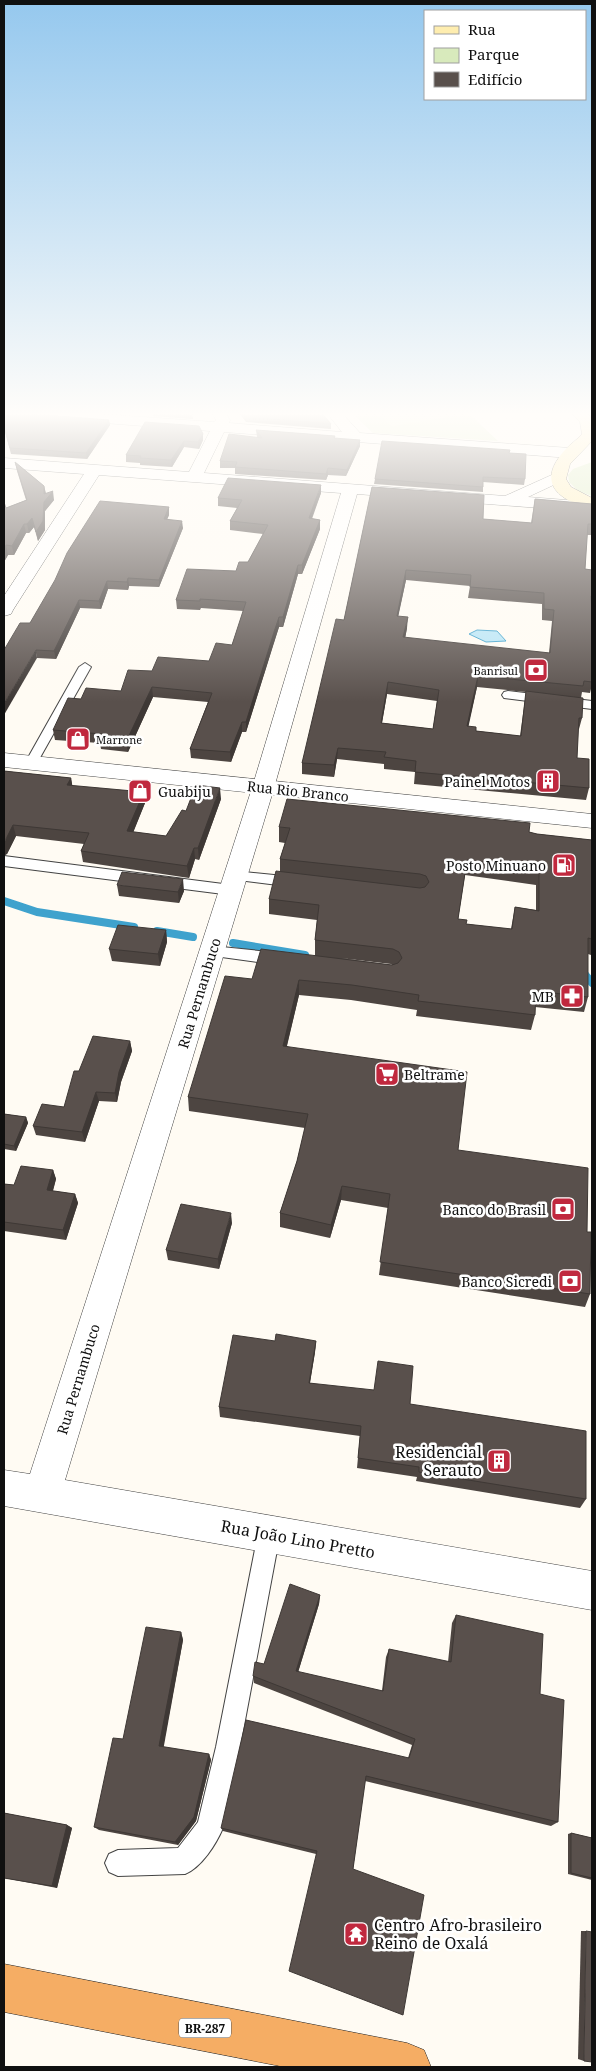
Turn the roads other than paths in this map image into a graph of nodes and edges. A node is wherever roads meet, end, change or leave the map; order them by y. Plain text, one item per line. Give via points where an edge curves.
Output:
1 (69, 509) edge
2 (344, 509) edge
3 (4, 610) edge
4 (85, 667) dead end
5 (508, 695) dead end
6 (592, 705) edge
7 (4, 760) edge
8 (31, 763) junction
9 (263, 788) junction
10 (592, 820) edge
11 (4, 861) edge
12 (233, 883) junction
13 (304, 883) edge
14 (212, 951) junction
15 (293, 961) edge
16 (4, 1488) edge
17 (42, 1494) junction
18 (269, 1534) junction
19 (592, 1591) edge
20 (118, 1863) dead end
21 (4, 1988) edge
22 (407, 2067) edge

1 - 3 street
2 - 9 street, Rua Pernambuco
4 - 8 lane
5 - 6 lane
7 - 8 street, Rua Rio Branco
8 - 9 street, Rua Rio Branco
9 - 10 street, Rua Rio Branco
9 - 12 street, Rua Pernambuco
11 - 12 lane
12 - 13 lane
12 - 14 street, Rua Pernambuco
14 - 15 lane
14 - 17 street, Rua Pernambuco
16 - 17 street, Rua João Lino Pretto
17 - 18 street, Rua João Lino Pretto
18 - 19 street, Rua João Lino Pretto
18 - 20 lane via 210,1828 185,1861
21 - 22 highway, BR-287

